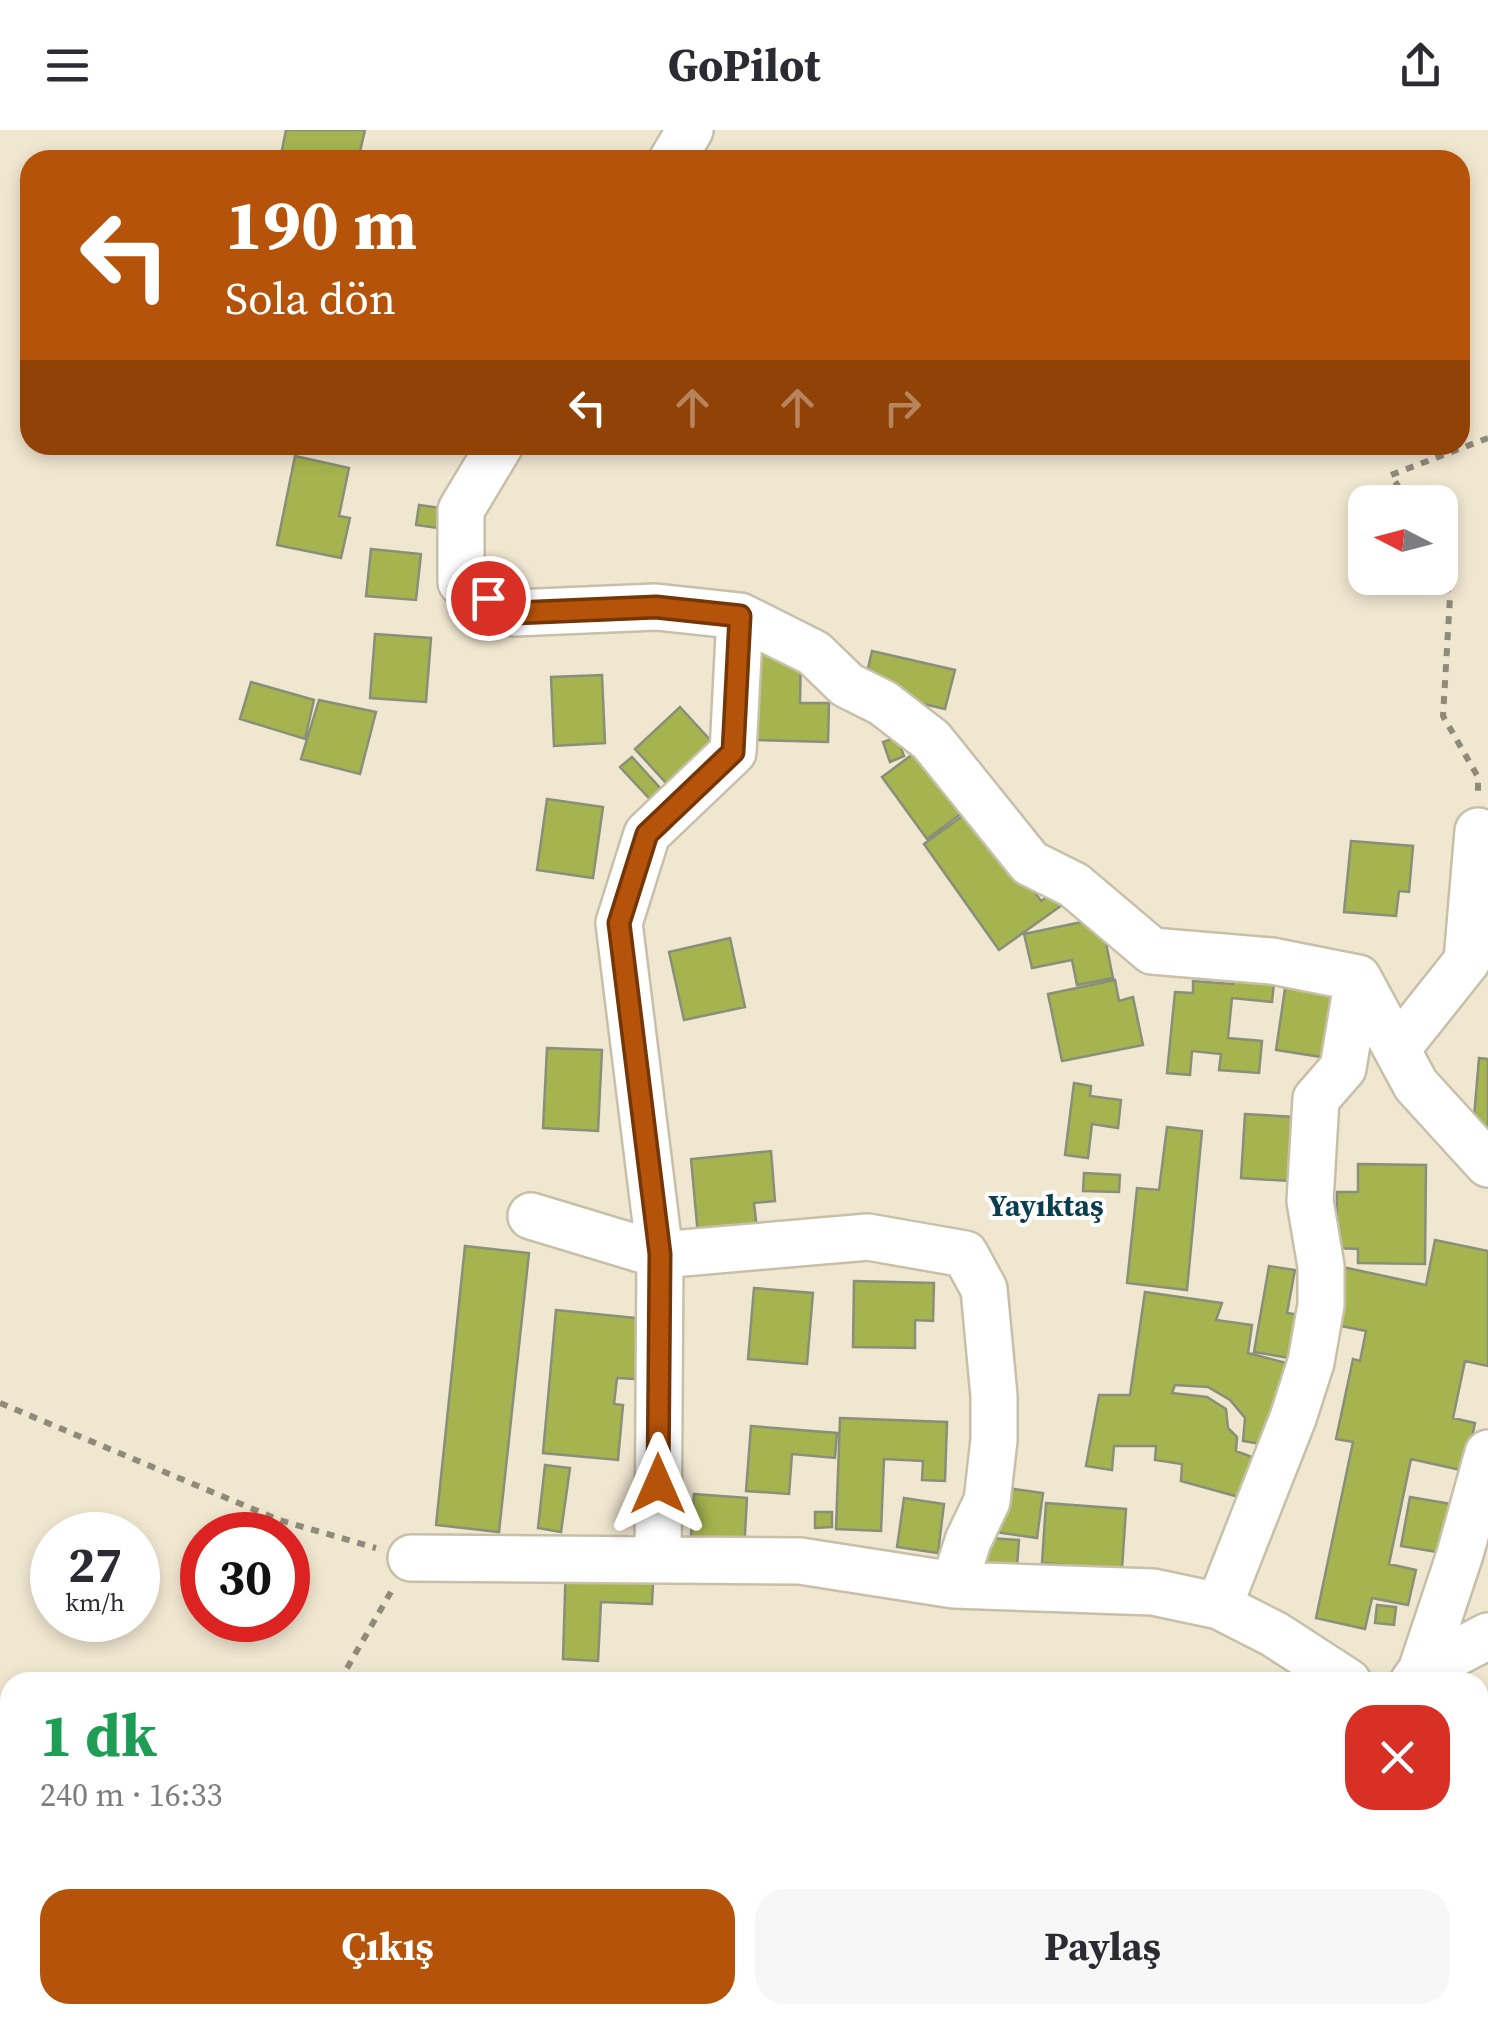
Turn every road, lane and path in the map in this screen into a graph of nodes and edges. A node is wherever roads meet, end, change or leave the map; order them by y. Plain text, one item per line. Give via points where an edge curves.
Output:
1 (494, 455) edge
2 (1443, 455) edge
3 (1398, 485) edge
4 (1449, 595) edge
5 (740, 616) junction
6 (1478, 831) joint
7 (1358, 978) junction
8 (1397, 1049) junction
9 (1488, 1164) edge
10 (531, 1216) dead end
11 (660, 1254) junction
12 (0, 1403) edge
13 (1488, 1453) edge
14 (410, 1558) junction
15 (658, 1560) junction
16 (954, 1585) junction
17 (1219, 1606) junction
18 (1488, 1636) edge
19 (345, 1672) edge
20 (1333, 1672) edge
21 (1419, 1672) edge
22 (1426, 1672) edge

1 - 5 street via 461,510 461,582 514,613 656,607
2 - 3 path via 1392,474
4 - 6 path via 1443,716 1478,777
5 - 7 street via 814,653 847,685 931,740 1030,864 1074,885 1152,951 1272,961
5 - 11 street via 733,752 647,834 619,923
6 - 8 street via 1467,961
7 - 8 street
7 - 17 street via 1343,1068 1316,1099 1310,1202 1321,1266 1311,1362
8 - 9 street via 1416,1084
10 - 11 street
11 - 15 street
11 - 16 street via 868,1236 964,1254 984,1289 994,1440 987,1501
12 - 14 path via 279,1520
13 - 21 street
14 - 15 street
14 - 19 path
15 - 16 street via 800,1561
16 - 17 street via 1153,1592
17 - 20 street
18 - 22 street

